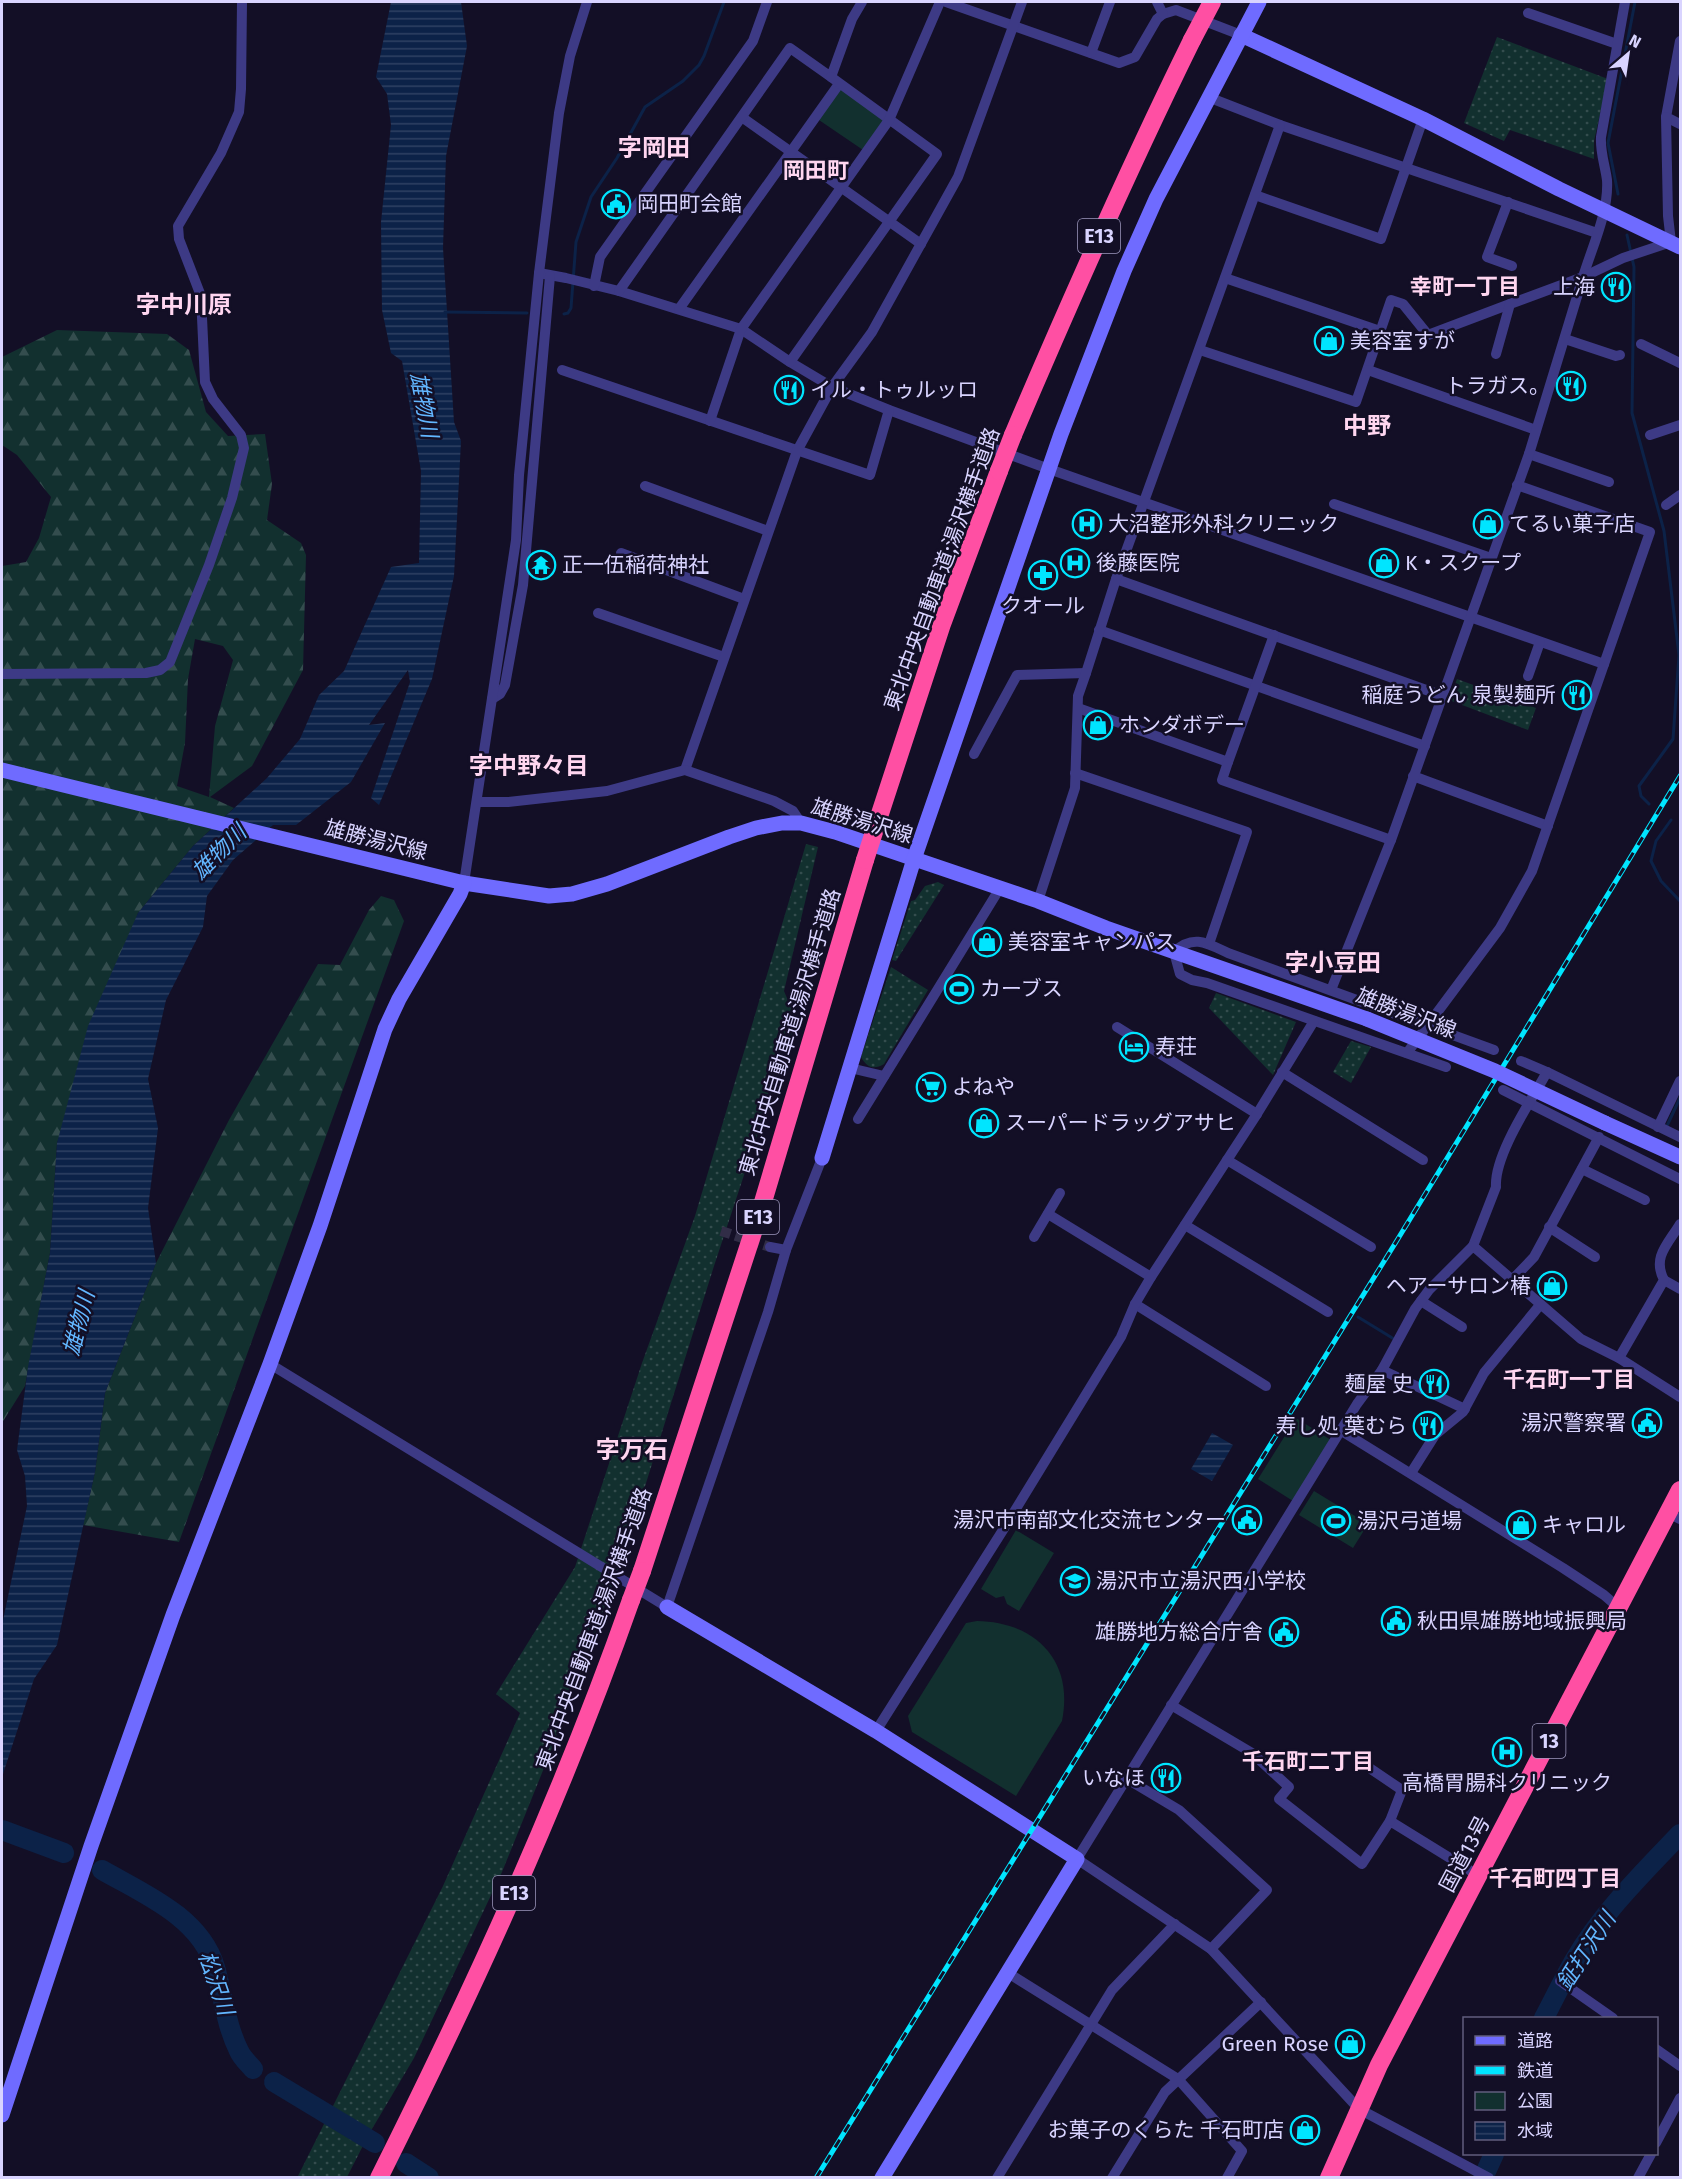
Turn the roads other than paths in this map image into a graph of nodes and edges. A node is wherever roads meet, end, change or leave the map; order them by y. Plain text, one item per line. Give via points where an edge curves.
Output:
1 (242, 2) edge
2 (587, 2) edge
3 (767, 2) edge
4 (862, 2) edge
5 (940, 2) edge
6 (946, 2) edge
7 (1022, 2) edge
8 (1110, 2) edge
9 (1157, 2) edge
10 (1212, 2) edge
11 (1259, 2) edge
12 (1625, 2) edge
13 (1163, 14) junction
14 (1528, 14) dead end
15 (1014, 25) junction
16 (1242, 35) junction
17 (1680, 42) edge
18 (1617, 44) junction
19 (1091, 53) junction
20 (835, 80) junction
21 (1208, 98) junction
22 (1666, 117) junction
23 (742, 118) junction
24 (1423, 119) junction
25 (889, 120) junction
26 (1680, 124) edge
27 (1280, 125) junction
28 (790, 153) junction
29 (1406, 168) junction
30 (841, 188) junction
31 (1255, 195) junction
32 (1508, 202) junction
33 (1604, 210) junction
34 (889, 222) junction
35 (1597, 232) junction
36 (921, 244) junction
37 (1676, 244) edge
38 (1512, 266) dead end
39 (544, 274) junction
40 (1583, 277) junction
41 (1225, 278) junction
42 (594, 286) junction
43 (619, 291) junction
44 (1510, 304) junction
45 (679, 309) junction
46 (741, 329) junction
47 (1380, 331) junction
48 (1565, 339) junction
49 (1641, 344) dead end
50 (1200, 350) junction
51 (1496, 354) dead end
52 (1620, 355) dead end
53 (790, 362) junction
54 (1680, 363) edge
55 (562, 370) dead end
56 (1368, 370) junction
57 (832, 387) junction
58 (889, 410) junction
59 (710, 421) junction
60 (1680, 425) edge
61 (1536, 430) junction
62 (1650, 435) dead end
63 (797, 451) junction
64 (1529, 454) junction
65 (1048, 469) junction
66 (1608, 482) dead end
67 (1517, 485) junction
68 (645, 486) dead end
69 (1680, 495) edge
70 (1145, 502) junction
71 (1334, 504) dead end
72 (1666, 505) dead end
73 (768, 531) junction
74 (621, 553) dead end
75 (1491, 558) junction
76 (1116, 579) junction
77 (744, 599) junction
78 (598, 613) dead end
79 (1470, 618) junction
80 (1099, 630) junction
81 (1274, 635) junction
82 (1540, 642) junction
83 (724, 657) junction
84 (1604, 664) junction
85 (1086, 673) junction
86 (2, 674) edge
87 (1528, 676) dead end
88 (1256, 685) junction
89 (1443, 696) junction
90 (1078, 708) junction
91 (1425, 746) junction
92 (974, 754) dead end
93 (1228, 762) junction
94 (2, 770) edge
95 (685, 770) junction
96 (1075, 773) junction
97 (1413, 776) junction
98 (477, 802) junction
99 (801, 822) junction
100 (1548, 826) junction
101 (1391, 840) junction
102 (914, 859) junction
103 (464, 883) junction
104 (1000, 888) junction
105 (1038, 901) junction
106 (1209, 944) junction
107 (1174, 952) junction
108 (1331, 990) junction
109 (1314, 1021) junction
110 (1426, 1025) junction
111 (1117, 1027) dead end
112 (1494, 1050) dead end
113 (1407, 1053) junction
114 (1521, 1061) dead end
115 (1446, 1067) dead end
116 (850, 1068) junction
117 (1282, 1072) junction
118 (1547, 1072) junction
119 (884, 1076) junction
120 (1680, 1081) edge
121 (1503, 1090) dead end
122 (1531, 1102) junction
123 (1257, 1114) junction
124 (858, 1119) dead end
125 (1658, 1127) junction
126 (1599, 1137) junction
127 (1680, 1137) edge
128 (1680, 1157) edge
129 (822, 1158) joint
130 (1227, 1160) junction
131 (1423, 1160) dead end
132 (1582, 1169) junction
133 (1680, 1179) edge
134 (1060, 1193) dead end
135 (1645, 1200) dead end
136 (1048, 1214) junction
137 (1680, 1224) edge
138 (1185, 1225) junction
139 (1549, 1227) junction
140 (1034, 1237) dead end
141 (1473, 1246) junction
142 (770, 1247) tunnel mouth
143 (1371, 1247) dead end
144 (786, 1250) junction
145 (1595, 1257) dead end
146 (1151, 1277) junction
147 (1512, 1280) junction
148 (1664, 1280) junction
149 (1680, 1289) edge
150 (1420, 1302) junction
151 (1135, 1304) junction
152 (1540, 1305) junction
153 (1328, 1312) dead end
154 (1462, 1327) dead end
155 (1619, 1358) junction
156 (270, 1364) junction
157 (1382, 1370) junction
158 (1266, 1386) dead end
159 (1680, 1397) edge
160 (1465, 1409) junction
161 (1340, 1430) junction
162 (1411, 1473) junction
163 (1680, 1490) edge
164 (1674, 1516) edge
165 (667, 1607) junction
166 (1619, 1608) junction
167 (1171, 1705) junction
168 (876, 1731) junction
169 (1365, 1765) dead end
170 (1128, 1779) junction
171 (1390, 1821) junction
172 (1077, 1859) junction
173 (1479, 1876) junction
174 (1175, 1924) junction
175 (1211, 1949) junction
176 (1008, 1973) junction
177 (1562, 1983) dead end
178 (1261, 2002) junction
179 (1610, 2017) edge
180 (1091, 2025) junction
181 (1658, 2050) edge
182 (1680, 2066) edge
183 (1178, 2079) junction
184 (1680, 2098) edge
185 (1359, 2109) junction
186 (2, 2115) edge
187 (1658, 2139) edge
188 (1650, 2155) edge
189 (1486, 2176) edge
190 (379, 2178) edge
191 (882, 2178) edge
192 (998, 2178) edge
193 (1112, 2178) edge
194 (1227, 2178) edge
195 (1329, 2178) edge
196 (1638, 2178) edge

1 - 86 street via 238,112 221,153 178,226 179,239 201,296 205,382 241,435 243,448 232,498 209,565 170,662 160,670 124,674
2 - 39 street via 570,56 560,112
3 - 42 street via 753,41 600,257
4 - 20 street via 852,19
5 - 25 street
6 - 15 street
7 - 15 street
8 - 19 street
9 - 13 street
10 - 190 highway, 東北中央自動車道;湯沢横手道路 / E13, bridge via 1130,167 999,471 942,624 875,829 763,1202 642,1571 577,1748 436,2064
11 - 16 street
12 - 18 street
13 - 16 street via 1176,10
13 - 19 street via 1135,57 1119,63
14 - 18 street
15 - 19 street
15 - 36 street via 958,177
16 - 21 street
16 - 24 street
17 - 22 street
18 - 33 street via 1600,149 1607,181
20 - 23 street via 790,48
20 - 25 street
20 - 28 street
21 - 27 street
21 - 65 street via 1124,271
22 - 26 street
22 - 37 street via 1668,216
23 - 28 street
23 - 43 street
24 - 29 street
24 - 33 street
25 - 30 street
25 - 34 street via 937,154
27 - 29 street
27 - 31 street
28 - 30 street
28 - 45 street
29 - 31 street via 1381,239
29 - 32 street
30 - 34 street
30 - 46 street
31 - 41 street
32 - 35 street
32 - 38 street via 1487,257
33 - 35 street
33 - 37 street
34 - 36 street
34 - 53 street
35 - 40 street
36 - 57 street via 872,332
37 - 40 street via 1637,253
39 - 42 street
39 - 98 street via 519,475 516,540
40 - 44 street
40 - 48 street
41 - 47 street
41 - 50 street
42 - 43 street
43 - 45 street
44 - 47 street via 1428,335 1402,304 1391,300
44 - 51 street
45 - 46 street
46 - 53 street
46 - 59 street
47 - 56 street
48 - 52 street
48 - 61 street
49 - 54 street
50 - 56 street via 1356,402
50 - 70 street
53 - 57 street
55 - 59 street
56 - 61 street
57 - 58 street
57 - 63 street
58 - 63 street via 870,475
58 - 65 street
59 - 63 street
60 - 62 street
61 - 64 street
63 - 73 street
64 - 66 street
64 - 67 street
65 - 70 street
65 - 102 street
67 - 75 street
67 - 84 street via 1650,532
68 - 73 street
69 - 72 street
70 - 76 street
70 - 79 street
71 - 75 street
73 - 77 street
74 - 77 street
75 - 79 street
76 - 80 street
76 - 81 street
77 - 83 street
78 - 83 street
79 - 82 street
79 - 89 street
80 - 85 street
80 - 88 street
81 - 88 street
81 - 89 street
82 - 84 street
82 - 87 street
83 - 95 street
84 - 100 street
85 - 90 street
85 - 92 street via 1017,675
88 - 91 street
88 - 93 street
89 - 91 street
90 - 93 street
90 - 96 street
91 - 97 street
93 - 101 street via 1222,780
94 - 103 street, 雄勝湯沢線
95 - 98 street via 607,791
95 - 99 street via 774,801 793,811
96 - 105 street via 1075,788
96 - 106 street via 1247,832
97 - 100 street
97 - 101 street
98 - 103 street
99 - 102 street, 雄勝湯沢線
99 - 103 street, 雄勝湯沢線 via 738,834 608,885 573,894 549,896
100 - 110 street via 1532,871 1500,927
101 - 108 street
102 - 104 street, 雄勝湯沢線
102 - 116 street
103 - 156 street via 386,1029
104 - 105 street, 雄勝湯沢線
104 - 119 street
105 - 107 street, 雄勝湯沢線
106 - 107 street via 1191,941
106 - 108 street
107 - 109 street via 1180,974 1192,980
107 - 128 street, 雄勝湯沢線, bridge via 1367,1019 1495,1071
108 - 110 street
109 - 113 street
109 - 117 street
110 - 112 street
110 - 113 street
111 - 123 street
113 - 115 street
114 - 118 street
116 - 119 street
116 - 129 street
117 - 123 street
117 - 131 street
118 - 122 street
118 - 125 street
119 - 124 street
120 - 125 street
121 - 122 street
122 - 126 street
122 - 141 street via 1502,1153 1496,1187
123 - 130 street
125 - 127 street
126 - 132 street
126 - 133 street
129 - 144 street
130 - 138 street
130 - 143 street
132 - 135 street
132 - 139 street
134 - 136 street
136 - 140 street
136 - 146 street
137 - 148 street via 1659,1258
138 - 146 street
138 - 153 street
139 - 145 street
139 - 147 street via 1534,1257
141 - 147 street
141 - 150 street
142 - 144 street
144 - 165 street
146 - 151 street
147 - 152 street
148 - 149 street
148 - 155 street
150 - 154 street
150 - 157 street
151 - 158 street
151 - 168 street via 1121,1337
152 - 155 street via 1581,1339
152 - 160 street via 1484,1373
155 - 159 street
156 - 165 street
156 - 186 street via 173,1615
157 - 160 street
157 - 161 street
160 - 162 street via 1435,1435
161 - 162 street
161 - 167 street
162 - 166 street via 1605,1595
163 - 164 highway, 国道13号 / 13
164 - 166 highway, 国道13号 / 13
165 - 168 street
166 - 173 highway, 国道13号 / 13
167 - 170 street
167 - 171 street via 1252,1753 1290,1787 1279,1799 1362,1864
168 - 172 street
169 - 171 street via 1402,1790
170 - 172 street
170 - 175 street via 1179,1810 1268,1890
171 - 173 street
172 - 174 street
172 - 176 street
173 - 185 highway, 国道13号 / 13
174 - 175 street
174 - 180 street via 1112,1990
175 - 178 street
176 - 180 street
176 - 191 street
177 - 179 street
178 - 183 street
178 - 185 street
180 - 183 street
180 - 192 street
181 - 182 street
183 - 193 street via 1165,2092
183 - 194 street via 1242,2151
184 - 187 street
185 - 189 street
185 - 195 highway, 国道13号 / 13
188 - 196 street

